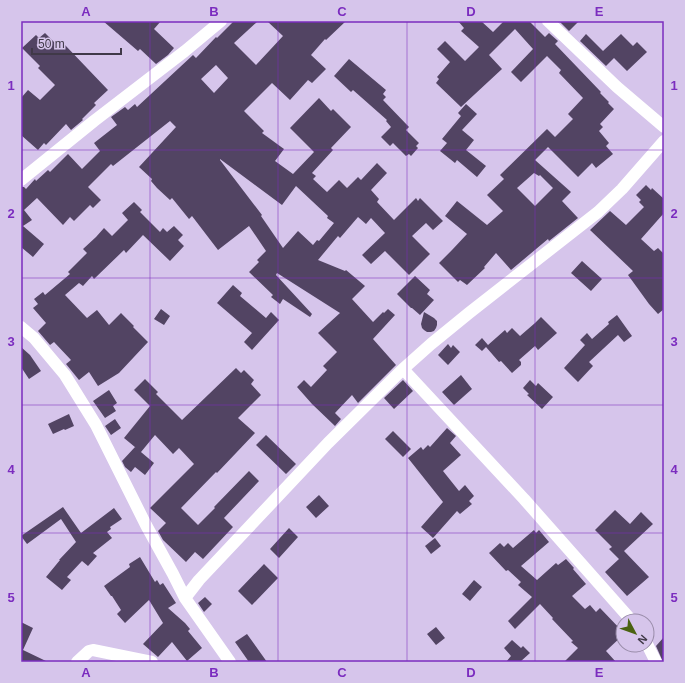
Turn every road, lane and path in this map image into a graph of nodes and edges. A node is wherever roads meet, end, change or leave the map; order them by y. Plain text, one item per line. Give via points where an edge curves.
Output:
1 (221, 21) edge
2 (548, 21) edge
3 (664, 127) edge
4 (664, 141) edge
5 (21, 180) edge
6 (21, 327) edge
7 (403, 369) junction
8 (185, 598) junction
9 (625, 613) edge
10 (652, 653) edge
11 (77, 662) edge
12 (152, 662) edge
13 (230, 662) edge
14 (656, 662) edge

1 - 5 street
2 - 3 street
4 - 7 street via 598,212 469,313
6 - 8 street via 34,338 65,375 96,425
7 - 8 street via 322,449
7 - 9 street
8 - 13 street
10 - 14 street
11 - 12 street via 88,651 93,650

